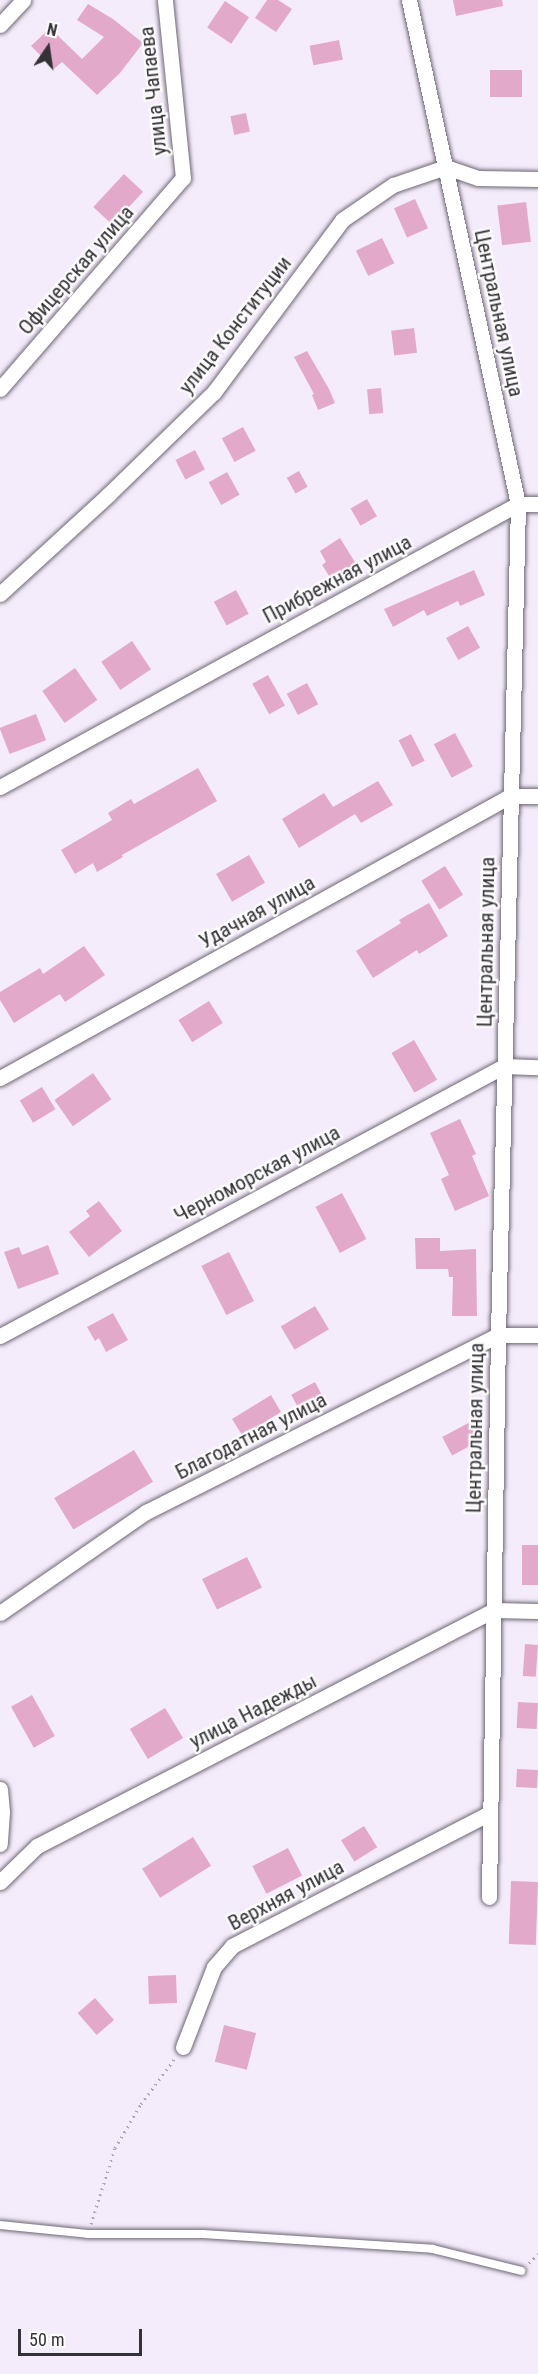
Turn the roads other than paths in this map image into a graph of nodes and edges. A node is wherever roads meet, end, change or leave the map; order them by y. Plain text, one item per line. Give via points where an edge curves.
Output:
1 (23, 0) edge
2 (165, 0) edge
3 (409, 0) edge
4 (0, 26) edge
5 (446, 167) junction
6 (183, 178) joint
7 (538, 179) edge
8 (0, 389) edge
9 (518, 504) junction
10 (538, 504) edge
11 (0, 594) edge
12 (0, 787) edge
13 (510, 796) junction
14 (538, 796) edge
15 (504, 1066) junction
16 (538, 1067) edge
17 (0, 1078) edge
18 (498, 1335) junction
19 (538, 1335) edge
20 (0, 1336) edge
21 (494, 1610) junction
22 (538, 1611) edge
23 (0, 1613) edge
24 (0, 1789) edge
25 (488, 1814) junction
26 (0, 1844) edge
27 (0, 1882) edge
28 (489, 1897) dead end
29 (183, 2047) road end
30 (0, 2225) edge
31 (521, 2271) dead end

1 - 4 street
2 - 6 street, улица Чапаева
3 - 5 street, Центральная улица
5 - 7 street via 478,178
5 - 9 street, Центральная улица
5 - 11 street, улица Конституции via 393,185 342,220 214,392
6 - 8 street, Офицерская улица
9 - 10 street, Прибрежная улица
9 - 12 street, Прибрежная улица
9 - 13 street, Центральная улица
13 - 14 street, Удачная улица
13 - 15 street, Центральная улица
13 - 17 street, Удачная улица
15 - 16 street, Черноморская улица
15 - 18 street, Центральная улица
15 - 20 street, Черноморская улица
18 - 19 street, Благодатная улица
18 - 21 street, Центральная улица
18 - 23 street, Благодатная улица via 146,1512
21 - 22 street, улица Надежды
21 - 25 street, Центральная улица
21 - 27 street, улица Надежды via 37,1846
24 - 26 street
25 - 28 street, Центральная улица
25 - 29 street, Верхняя улица via 232,1946 214,1967
30 - 31 lane via 88,2234 203,2234 434,2249

